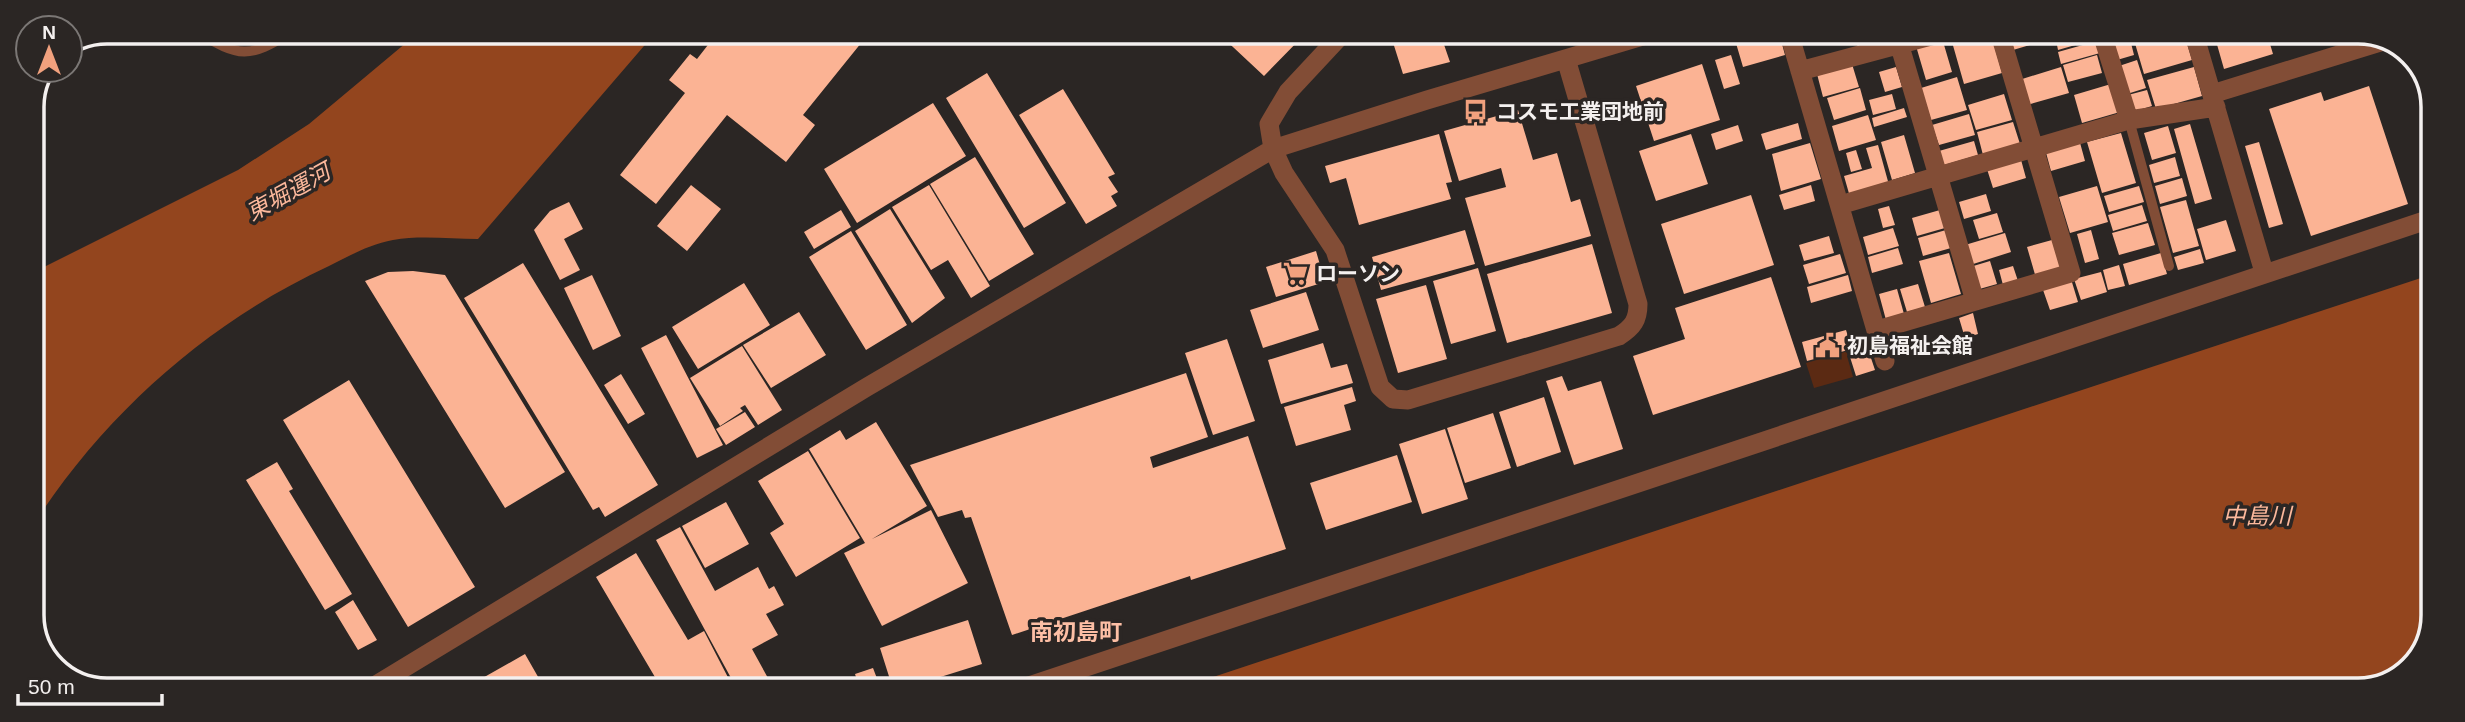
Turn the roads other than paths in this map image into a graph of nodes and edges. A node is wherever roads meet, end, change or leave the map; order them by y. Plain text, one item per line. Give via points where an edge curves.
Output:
1 (218, 44) edge
2 (272, 44) edge
3 (1333, 44) edge
4 (1616, 44) edge
5 (1792, 44) edge
6 (1883, 44) edge
7 (1899, 44) edge
8 (2003, 44) edge
9 (2105, 44) edge
10 (2197, 44) edge
11 (2372, 45) edge
12 (1566, 59) junction
13 (1800, 71) junction
14 (2214, 100) junction
15 (2129, 120) junction
16 (2033, 146) junction
17 (1273, 149) junction
18 (1938, 174) junction
19 (1840, 205) junction
20 (2421, 222) edge
21 (2169, 266) dead end
22 (2264, 272) junction
23 (1975, 301) junction
24 (1877, 330) junction
25 (1885, 361) dead end
26 (387, 678) edge
27 (1053, 678) edge

1 - 2 lane via 230,51 261,51
3 - 17 street via 1278,107 1269,124
4 - 12 street
5 - 13 street
6 - 13 street
7 - 18 street
8 - 16 street
9 - 15 street
10 - 14 street
11 - 14 street
12 - 17 street
12 - 17 street via 1638,304 1632,328 1619,336 1408,400 1393,399 1380,387 1335,250
13 - 19 street
14 - 15 street
14 - 22 street
15 - 16 street
15 - 21 lane
16 - 18 street
16 - 23 street via 2071,273
17 - 26 street via 867,387
18 - 19 street
18 - 23 street
19 - 24 street
20 - 22 street
22 - 27 street
23 - 24 street
24 - 25 street

